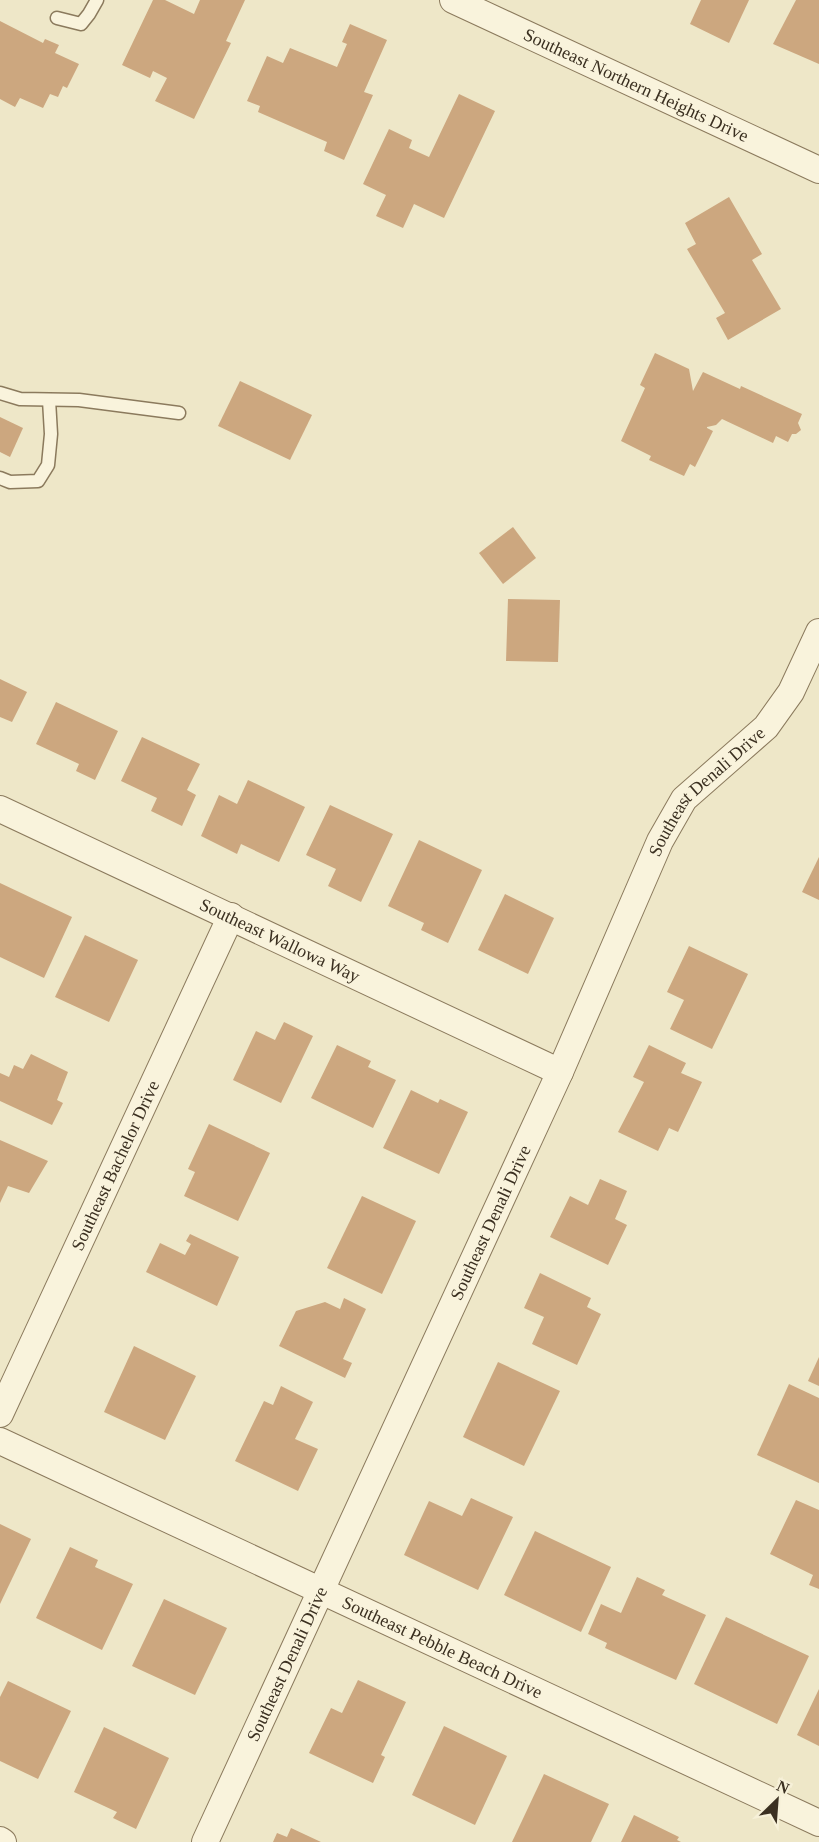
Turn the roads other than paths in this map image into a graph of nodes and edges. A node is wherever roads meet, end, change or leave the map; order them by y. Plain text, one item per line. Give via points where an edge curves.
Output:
1 (97, 0) edge
2 (453, 0) edge
3 (57, 18) dead end
4 (819, 170) edge
5 (0, 393) edge
6 (49, 400) junction
7 (179, 413) dead end
8 (0, 478) edge
9 (819, 632) edge
10 (0, 809) edge
11 (231, 916) junction
12 (560, 1072) junction
13 (0, 1414) edge
14 (0, 1441) edge
15 (322, 1591) junction
16 (819, 1822) edge
17 (205, 1842) edge

1 - 3 lane via 81,24
2 - 4 street, Southeast Northern Heights Drive
5 - 6 lane via 20,399
6 - 7 lane
6 - 8 lane via 48,465 38,481 10,482
9 - 12 street, Southeast Denali Drive via 791,693 766,727 684,799 660,841
10 - 11 street, Southeast Wallowa Way
11 - 12 street, Southeast Wallowa Way
11 - 13 street, Southeast Bachelor Drive
12 - 15 street, Southeast Denali Drive
14 - 15 street, Southeast Pebble Beach Drive
15 - 16 street, Southeast Pebble Beach Drive
15 - 17 street, Southeast Denali Drive

